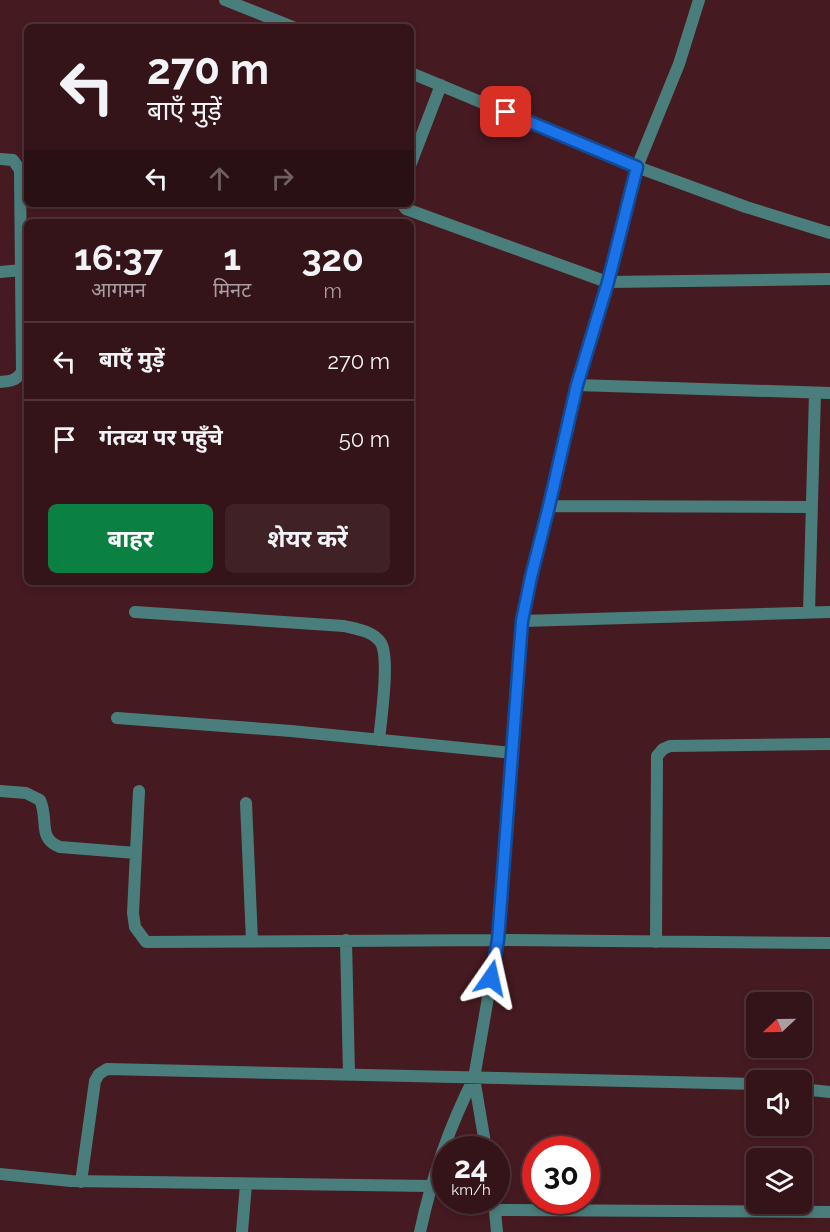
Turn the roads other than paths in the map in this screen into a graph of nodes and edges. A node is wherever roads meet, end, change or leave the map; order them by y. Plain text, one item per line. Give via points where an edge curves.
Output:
1 (225, 0) edge
2 (699, 0) edge
3 (285, 24) edge
4 (414, 74) edge
5 (441, 85) junction
6 (414, 155) edge
7 (0, 159) edge
8 (637, 167) junction
9 (404, 207) edge
10 (830, 233) edge
11 (22, 270) junction
12 (0, 272) edge
13 (830, 279) edge
14 (608, 282) junction
15 (0, 382) edge
16 (577, 385) junction
17 (815, 393) junction
18 (830, 393) edge
19 (549, 506) junction
20 (811, 507) junction
21 (135, 612) dead end
22 (809, 612) junction
23 (830, 612) edge
24 (522, 621) junction
25 (117, 718) dead end
26 (379, 740) junction
27 (830, 744) edge
28 (512, 753) junction
29 (0, 791) edge
30 (139, 791) dead end
31 (246, 803) dead end
32 (136, 853) junction
33 (346, 940) junction
34 (498, 940) junction
35 (252, 941) junction
36 (656, 942) junction
37 (830, 943) edge
38 (349, 1075) junction
39 (474, 1078) junction
40 (746, 1084) edge
41 (812, 1090) edge
42 (830, 1092) edge
43 (484, 1136) edge
44 (0, 1174) edge
45 (81, 1182) junction
46 (246, 1184) junction
47 (429, 1186) junction
48 (510, 1205) edge
49 (830, 1212) edge
50 (496, 1214) edge
51 (242, 1232) edge
52 (420, 1232) edge
53 (497, 1232) edge

1 - 3 street
2 - 8 street via 679,64
4 - 5 street
5 - 6 street
5 - 8 street
7 - 11 street via 13,160 20,170
8 - 10 street
8 - 14 street
9 - 14 street
11 - 12 street
11 - 15 street via 22,372 18,378
13 - 14 street
14 - 16 street
16 - 17 street
16 - 19 street
17 - 18 street
17 - 20 street
19 - 20 street
19 - 24 street
20 - 22 street
21 - 26 street via 344,626 369,632 381,642 386,657
22 - 23 street
22 - 24 street
24 - 28 street
25 - 26 street
26 - 28 street
27 - 36 street via 663,749 657,756
28 - 34 street
29 - 32 street via 26,793 40,800 45,811 45,835 52,844
30 - 32 street
31 - 35 street
32 - 35 street via 134,920 146,942
33 - 34 street
33 - 35 street
33 - 38 street
34 - 36 street
34 - 39 street
36 - 37 street
38 - 39 street
38 - 45 street via 107,1069 95,1081
39 - 40 street
39 - 43 street
39 - 47 street
41 - 42 street
44 - 45 street
45 - 46 street
46 - 47 street
46 - 51 street
47 - 52 street
48 - 49 street
50 - 53 street

